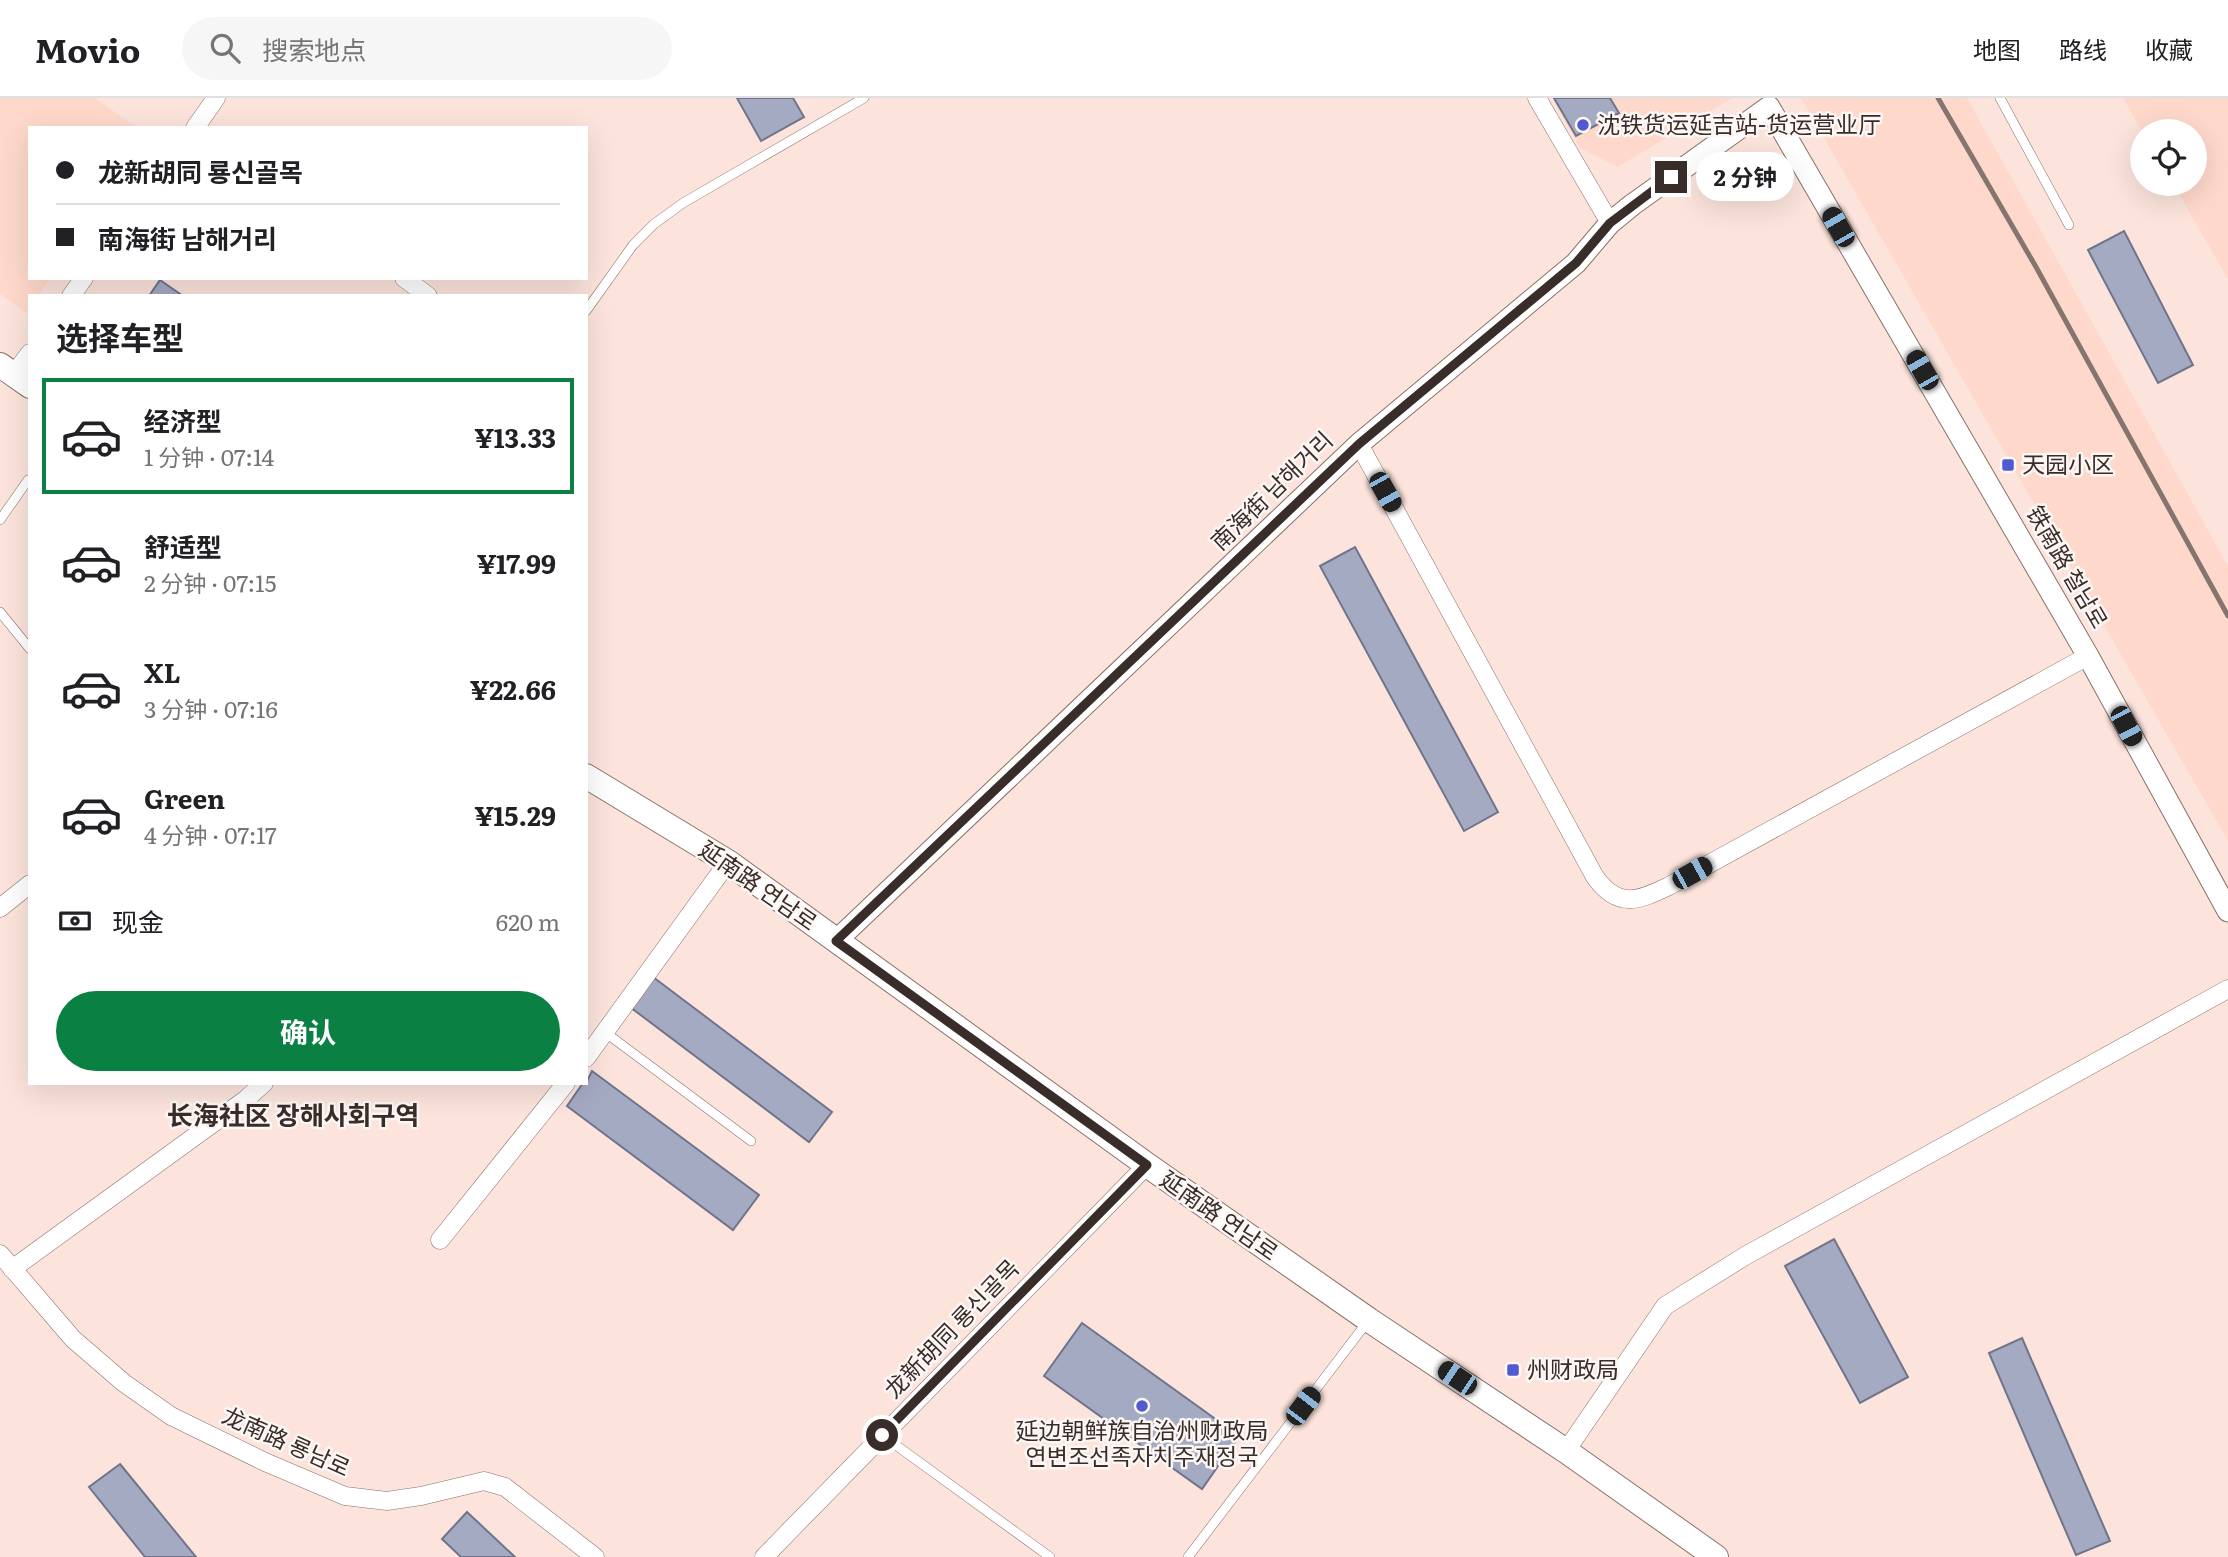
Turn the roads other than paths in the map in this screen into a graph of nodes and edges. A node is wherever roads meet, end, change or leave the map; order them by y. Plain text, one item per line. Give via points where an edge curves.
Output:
1 (216, 98) edge
2 (864, 98) edge
3 (1537, 98) edge
4 (2000, 98) edge
5 (1766, 103) edge
6 (196, 126) edge
7 (1610, 223) junction
8 (2069, 225) dead end
9 (407, 280) edge
10 (425, 294) edge
11 (588, 308) edge
12 (28, 355) edge
13 (14, 375) edge
14 (1359, 444) junction
15 (28, 480) edge
16 (0, 520) edge
17 (0, 612) edge
18 (28, 647) edge
19 (2088, 656) junction
20 (588, 777) edge
21 (728, 862) junction
22 (28, 886) edge
23 (0, 908) edge
24 (2228, 911) edge
25 (836, 941) junction
26 (2228, 989) edge
27 (606, 1033) junction
28 (588, 1056) edge
29 (262, 1085) edge
30 (564, 1085) edge
31 (751, 1141) dead end
32 (1147, 1165) junction
33 (440, 1240) dead end
34 (0, 1254) edge
35 (12, 1269) junction
36 (1369, 1320) junction
37 (882, 1435) junction
38 (1566, 1451) junction
39 (595, 1557) edge
40 (764, 1557) edge
41 (1050, 1557) edge
42 (1188, 1557) edge
43 (1716, 1557) edge

1 - 6 street
2 - 11 lane via 654,224 633,245
3 - 7 street
4 - 8 lane
5 - 7 street, 南海街 남해거리
5 - 19 street, 铁南路 철남로
7 - 14 street, 南海街 남해거리 via 1576,263
9 - 10 street
12 - 13 street
14 - 19 street via 1595,877 1615,897 1632,901 1669,886
14 - 25 street, 南海街 남해거리
15 - 16 lane
17 - 18 lane
19 - 24 street, 铁南路 철남로
20 - 21 main road, 延南路 연남로
21 - 25 main road, 延南路 연남로
21 - 27 street
22 - 23 street
25 - 32 main road, 延南路 연남로
26 - 38 street via 1745,1256 1665,1306
27 - 28 street
27 - 31 lane
29 - 35 street
30 - 33 street
32 - 36 main road, 延南路 연남로
32 - 37 street, 龙新胡同 룡신골목
34 - 35 street, 龙南路 룡남로
35 - 39 street, 龙南路 룡남로 via 73,1339 124,1383 171,1416 215,1438 345,1496 387,1501 484,1481 505,1487
36 - 38 main road, 延南路 연남로
36 - 42 lane
37 - 40 street, 龙新胡同 룡신골목
37 - 41 lane
38 - 43 main road, 延南路 연남로

